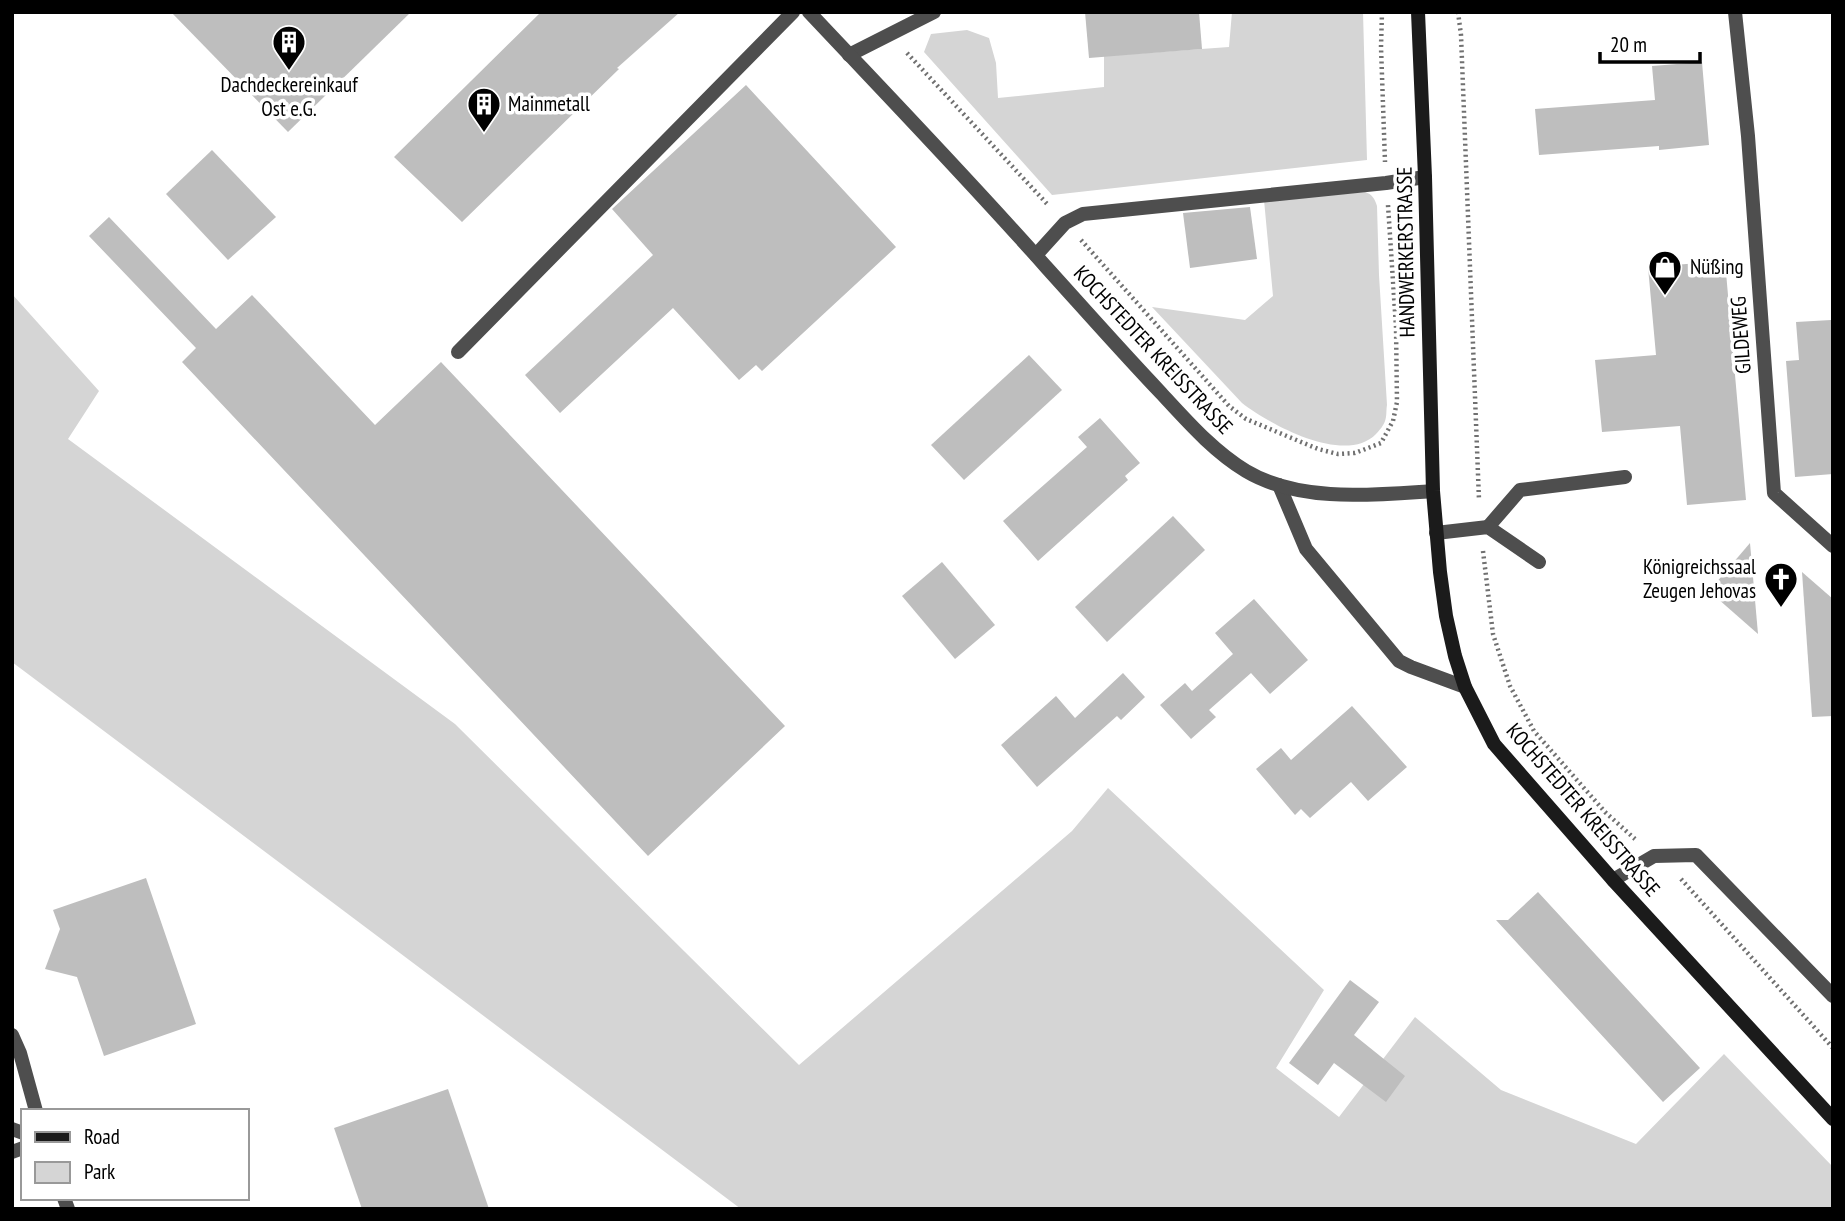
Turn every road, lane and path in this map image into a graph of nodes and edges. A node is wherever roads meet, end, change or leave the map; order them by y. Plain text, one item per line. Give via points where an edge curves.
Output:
1 (793, 12) edge
2 (809, 12) edge
3 (934, 12) edge
4 (1382, 12) edge
5 (1418, 12) edge
6 (1735, 12) edge
7 (890, 34) junction
8 (849, 55) junction
9 (1426, 177) junction
10 (1386, 183) junction
11 (1065, 223) junction
12 (1036, 255) junction
13 (457, 352) dead end
14 (1625, 477) dead end
15 (1279, 485) junction
16 (1433, 491) junction
17 (1488, 527) junction
18 (1436, 533) junction
19 (1833, 547) edge
20 (1539, 562) dead end
21 (1465, 687) junction
22 (1613, 880) junction
23 (1833, 996) edge
24 (12, 1035) edge
25 (35, 1109) edge
26 (1833, 1119) edge

1 - 13 street
2 - 8 street, KOCHSTEDTER KREISSTRASSE
3 - 7 street
4 - 10 path
5 - 9 street, HANDWERKERSTRASSE
6 - 19 street, GILDEWEG via 1774,493
7 - 8 street
7 - 11 path
8 - 12 street, KOCHSTEDTER KREISSTRASSE
9 - 10 street
9 - 16 street, HANDWERKERSTRASSE
10 - 11 street via 1083,214
10 - 11 path via 1396,402 1393,421 1381,443 1355,453 1318,449 1246,419
11 - 12 street
12 - 15 street, KOCHSTEDTER KREISSTRASSE via 1210,445 1247,472
14 - 17 street via 1521,490
15 - 16 street, KOCHSTEDTER KREISSTRASSE via 1309,493
15 - 21 street via 1307,549 1399,661
16 - 18 street, KOCHSTEDTER KREISSTRASSE
17 - 18 street
17 - 20 street
18 - 21 street, KOCHSTEDTER KREISSTRASSE via 1446,617
21 - 22 street, KOCHSTEDTER KREISSTRASSE via 1494,744
22 - 23 street via 1654,856 1696,855
22 - 26 street, KOCHSTEDTER KREISSTRASSE
24 - 25 street

